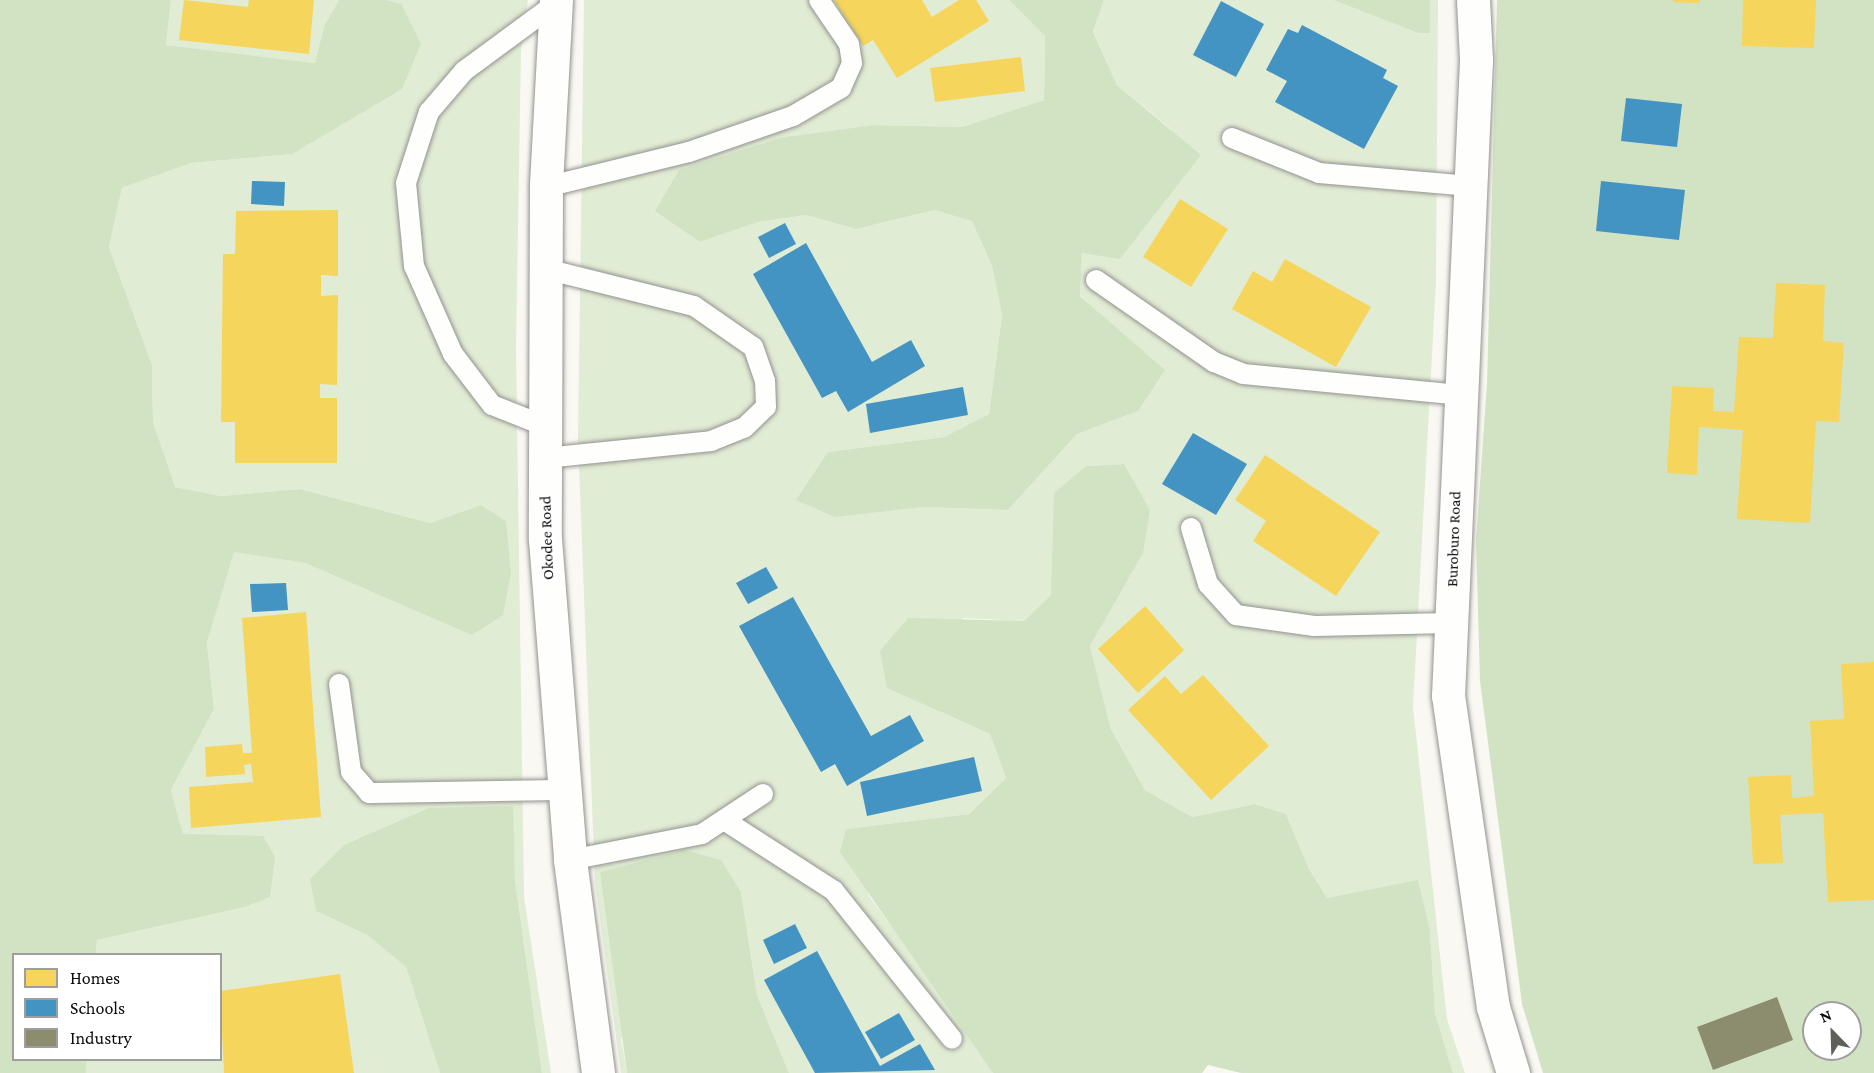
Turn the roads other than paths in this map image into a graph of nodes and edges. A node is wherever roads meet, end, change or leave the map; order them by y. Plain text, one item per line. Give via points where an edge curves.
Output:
1 (819, 0) edge
2 (1473, 0) edge
3 (556, 2) edge
4 (1232, 138) dead end
5 (1470, 186) junction
6 (546, 187) junction
7 (546, 269) junction
8 (1096, 280) dead end
9 (1460, 395) junction
10 (545, 426) junction
11 (545, 458) junction
12 (1191, 528) dead end
13 (1451, 623) junction
14 (339, 684) dead end
15 (564, 790) junction
16 (763, 795) dead end
17 (724, 820) junction
18 (570, 860) junction
19 (952, 1039) dead end
20 (598, 1073) edge
21 (1513, 1073) edge

1 - 6 lane via 849,44 852,63 840,88 793,116 689,152
2 - 5 street, Buroburo Road via 1476,60
3 - 6 street, Okodee Road
3 - 10 lane via 464,71 429,112 406,183 414,266 453,354 492,405
4 - 5 lane via 1319,173
5 - 9 street, Buroburo Road
6 - 7 street, Okodee Road
7 - 10 street, Okodee Road
7 - 11 lane via 694,306 753,347 765,381 766,407 744,428 711,441
8 - 9 lane via 1214,362 1243,374
9 - 13 street, Buroburo Road
10 - 11 street, Okodee Road
11 - 15 street, Okodee Road via 545,539
12 - 13 lane via 1208,584 1236,615 1314,626
13 - 21 street, Buroburo Road via 1448,695 1493,1007
14 - 15 lane via 351,772 369,793
15 - 18 street, Okodee Road
16 - 17 lane
17 - 18 lane via 702,834
17 - 19 lane via 834,891
18 - 20 street, Okodee Road

